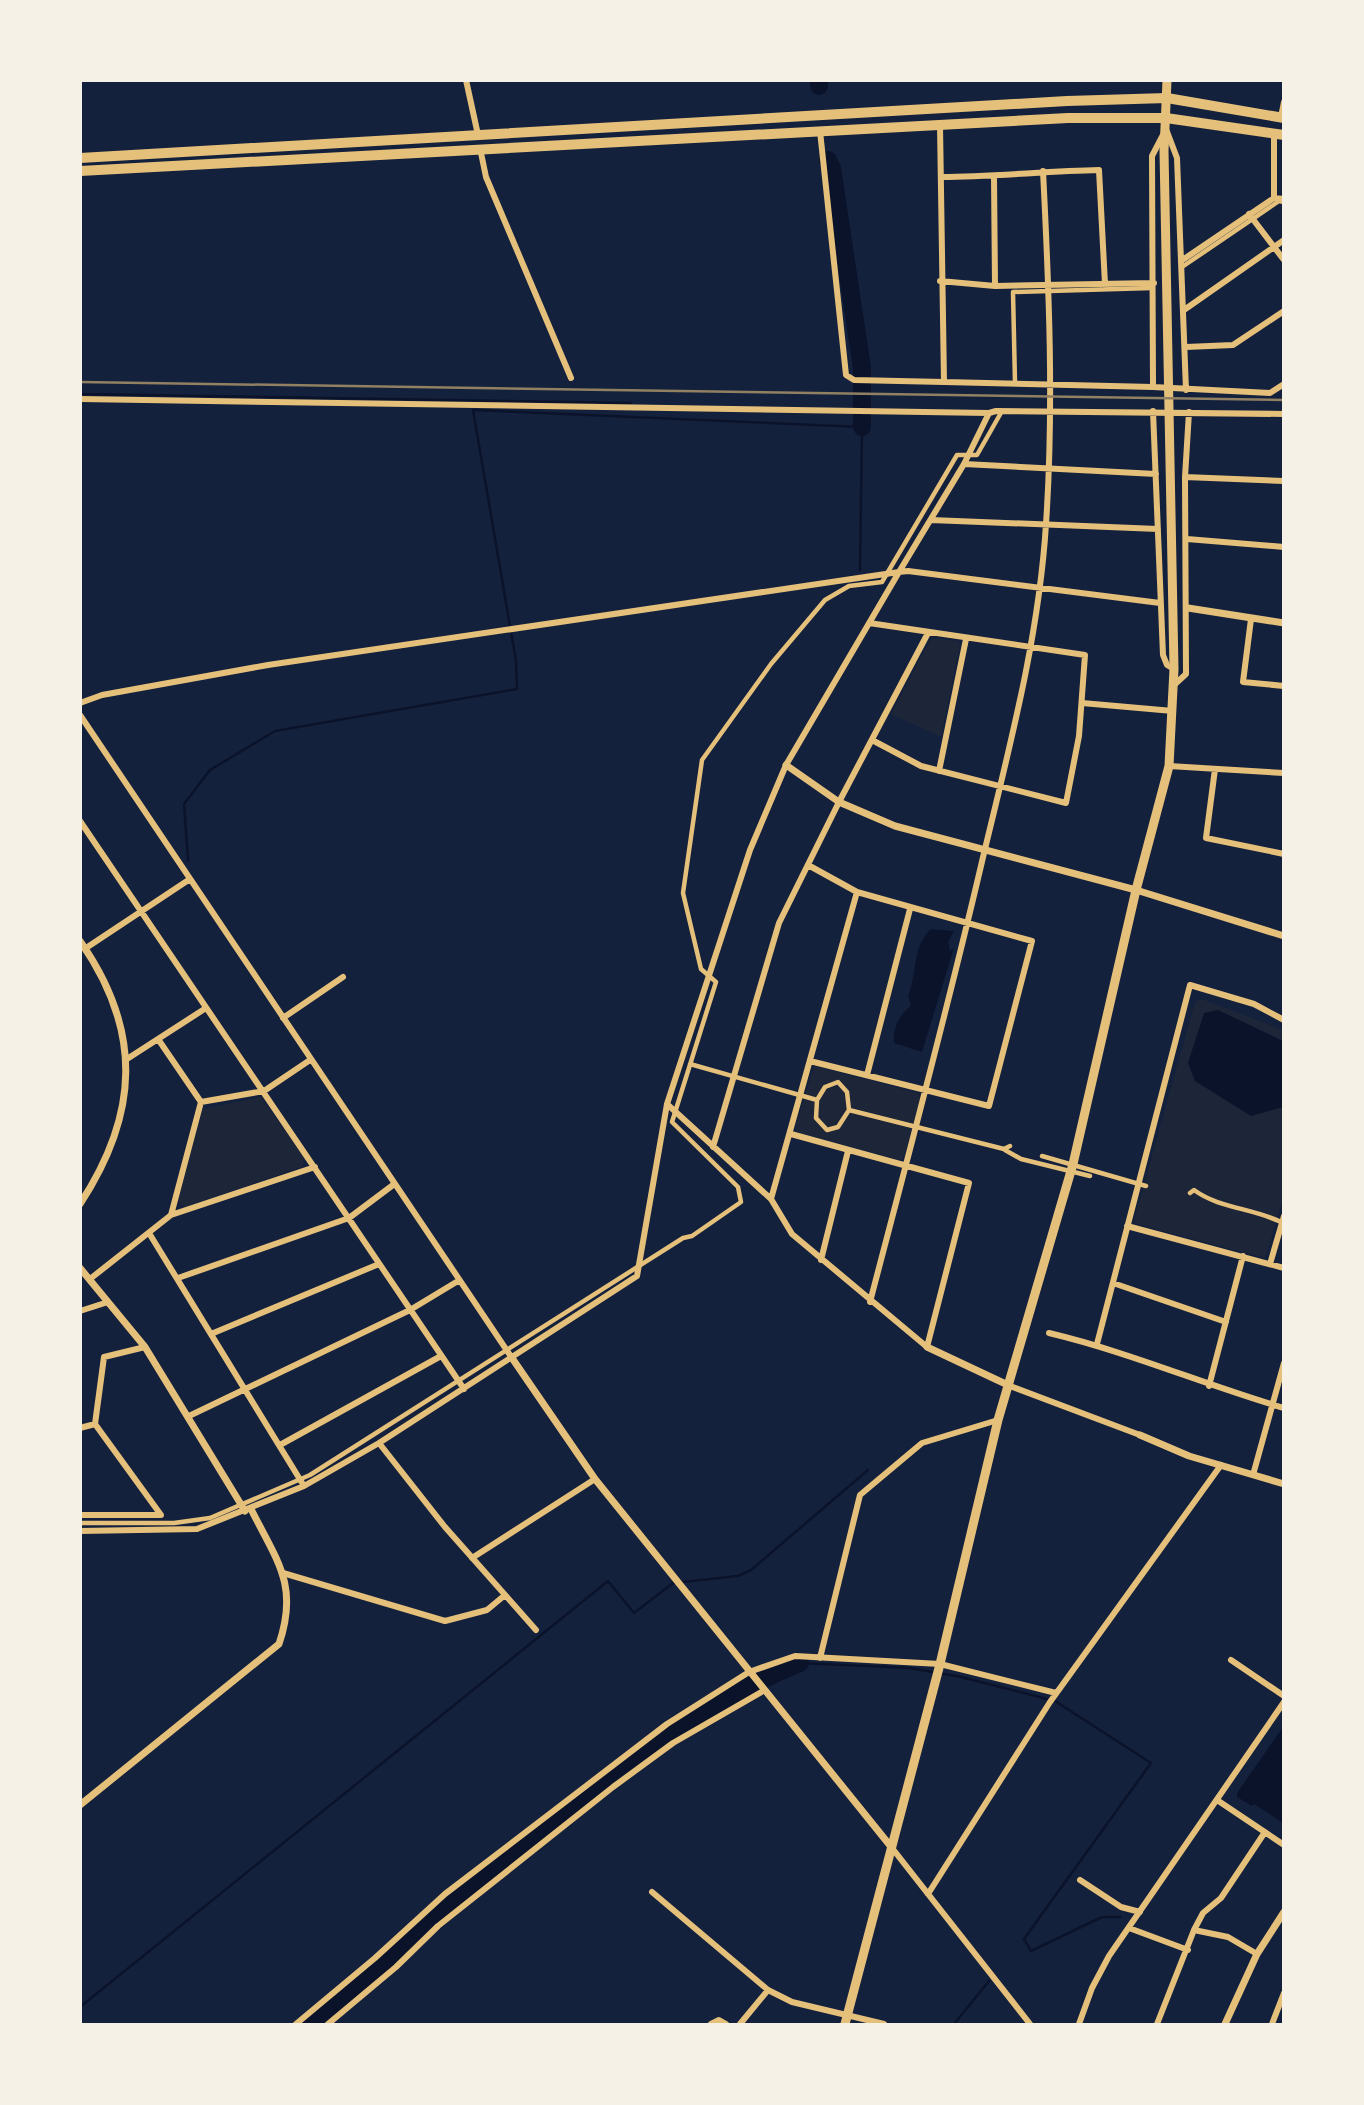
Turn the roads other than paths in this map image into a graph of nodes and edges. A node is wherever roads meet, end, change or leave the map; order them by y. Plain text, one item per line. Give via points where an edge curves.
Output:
1 (466, 80) edge
2 (1167, 80) edge
3 (1167, 98) junction
4 (1283, 102) edge
5 (1282, 117) edge
6 (1166, 123) junction
7 (940, 125) junction
8 (820, 131) junction
9 (1279, 134) edge
10 (478, 135) junction
11 (480, 148) junction
12 (80, 158) edge
13 (1044, 171) junction
14 (80, 172) edge
15 (942, 177) junction
16 (994, 177) junction
17 (1274, 198) junction
18 (1283, 201) edge
19 (1252, 216) junction
20 (1283, 240) edge
21 (1274, 246) junction
22 (1283, 260) edge
23 (1181, 264) junction
24 (940, 281) junction
25 (1105, 284) junction
26 (1154, 285) junction
27 (995, 286) junction
28 (1048, 288) junction
29 (1184, 310) junction
30 (1283, 311) edge
31 (1186, 347) junction
32 (570, 378) dead end
33 (944, 382) junction
34 (1015, 383) junction
35 (1283, 384) edge
36 (1049, 386) junction
37 (1153, 387) junction
38 (1186, 390) junction
39 (80, 399) edge
40 (1002, 411) junction
41 (1153, 411) junction
42 (1049, 412) junction
43 (1189, 412) junction
44 (989, 413) junction
45 (1283, 414) edge
46 (968, 455) junction
47 (964, 464) junction
48 (1048, 467) junction
49 (1156, 474) junction
50 (1185, 477) junction
51 (1283, 481) edge
52 (931, 520) junction
53 (1046, 525) junction
54 (1158, 529) junction
55 (1187, 539) junction
56 (1283, 547) edge
57 (899, 572) junction
58 (887, 574) junction
59 (1039, 588) junction
60 (1160, 603) junction
61 (1188, 608) junction
62 (1251, 619) junction
63 (869, 623) junction
64 (1283, 623) edge
65 (928, 633) junction
66 (966, 639) junction
67 (1030, 648) junction
68 (1174, 669) junction
69 (1173, 686) junction
70 (1283, 686) edge
71 (80, 703) edge
72 (1082, 703) junction
73 (1173, 711) junction
74 (80, 715) edge
75 (872, 740) junction
76 (786, 765) junction
77 (1169, 766) junction
78 (1215, 769) junction
79 (939, 771) junction
80 (1283, 773) edge
81 (1002, 786) junction
82 (839, 802) junction
83 (80, 821) edge
84 (984, 852) junction
85 (1283, 854) edge
86 (808, 865) junction
87 (190, 879) junction
88 (1136, 890) junction
89 (857, 892) junction
90 (910, 909) junction
91 (141, 912) junction
92 (969, 923) junction
93 (1283, 936) edge
94 (80, 941) edge
95 (86, 948) junction
96 (709, 975) junction
97 (342, 977) dead end
98 (206, 1008) junction
99 (283, 1018) junction
100 (1283, 1020) edge
101 (158, 1039) junction
102 (127, 1059) junction
103 (310, 1060) junction
104 (810, 1060) junction
105 (690, 1063) junction
106 (867, 1075) junction
107 (733, 1076) junction
108 (264, 1091) junction
109 (925, 1091) junction
110 (800, 1094) junction
111 (817, 1100) junction
112 (201, 1102) junction
113 (667, 1104) junction
114 (849, 1110) junction
115 (675, 1111) junction
116 (916, 1129) junction
117 (790, 1134) junction
118 (1010, 1146) dead end
119 (713, 1147) junction
120 (1004, 1149) junction
121 (848, 1151) junction
122 (1042, 1156) dead end
123 (906, 1164) junction
124 (315, 1167) junction
125 (1070, 1173) junction
126 (1090, 1176) dead end
127 (393, 1185) junction
128 (1146, 1186) dead end
129 (1190, 1193) dead end
130 (771, 1199) junction
131 (80, 1204) edge
132 (171, 1215) junction
133 (349, 1218) junction
134 (1283, 1221) edge
135 (1127, 1226) junction
136 (149, 1233) junction
137 (1243, 1256) junction
138 (821, 1260) junction
139 (379, 1264) junction
140 (1270, 1264) junction
141 (80, 1268) edge
142 (638, 1268) junction
143 (1283, 1268) edge
144 (178, 1278) junction
145 (90, 1279) junction
146 (458, 1281) junction
147 (1113, 1283) junction
148 (108, 1302) junction
149 (870, 1302) junction
150 (410, 1310) junction
151 (80, 1311) edge
152 (1226, 1322) junction
153 (1049, 1333) dead end
154 (211, 1334) junction
155 (1097, 1344) junction
156 (145, 1347) junction
157 (927, 1347) junction
158 (510, 1355) junction
159 (441, 1356) junction
160 (1283, 1363) edge
161 (462, 1386) junction
162 (1010, 1386) junction
163 (1209, 1386) junction
164 (244, 1389) junction
165 (1272, 1404) junction
166 (1283, 1408) edge
167 (189, 1416) junction
168 (998, 1420) junction
169 (95, 1424) junction
170 (80, 1428) edge
171 (1140, 1436) joint
172 (379, 1443) junction
173 (280, 1445) junction
174 (1221, 1465) junction
175 (1253, 1475) junction
176 (595, 1479) junction
177 (302, 1483) junction
178 (1283, 1484) edge
179 (246, 1508) junction
180 (80, 1516) edge
181 (80, 1523) edge
182 (80, 1531) edge
183 (472, 1558) junction
184 (283, 1573) junction
185 (505, 1595) junction
186 (536, 1630) dead end
187 (820, 1658) junction
188 (1231, 1660) dead end
189 (938, 1670) junction
190 (748, 1672) junction
191 (761, 1688) junction
192 (1283, 1696) edge
193 (1053, 1697) junction
194 (1283, 1702) edge
195 (1216, 1800) junction
196 (80, 1805) edge
197 (1265, 1832) junction
198 (1283, 1845) edge
199 (892, 1848) junction
200 (1080, 1880) dead end
201 (652, 1892) dead end
202 (928, 1894) junction
203 (1140, 1912) junction
204 (1283, 1912) edge
205 (1129, 1928) junction
206 (1194, 1930) junction
207 (1188, 1950) junction
208 (1257, 1954) junction
209 (768, 1990) junction
210 (1283, 1993) edge
211 (846, 2020) edge
212 (296, 2025) edge
213 (328, 2025) edge
214 (711, 2025) edge
215 (726, 2025) edge
216 (740, 2025) edge
217 (884, 2025) edge
218 (1030, 2025) edge
219 (1079, 2025) edge
220 (1157, 2025) edge
221 (1225, 2025) edge
222 (1272, 2025) edge

1 - 10 street
2 - 3 main road
3 - 5 highway
3 - 6 main road
3 - 10 highway
4 - 5 street
6 - 7 highway via 1068,118
6 - 9 highway
6 - 23 street via 1177,158
6 - 26 street via 1152,156
6 - 68 main road
7 - 8 highway
7 - 15 street
8 - 11 highway
8 - 33 street via 846,375 853,380
9 - 17 street
10 - 12 highway
11 - 14 highway
11 - 32 street via 486,177
13 - 16 street
13 - 25 street via 1099,170
13 - 28 street
15 - 16 street
15 - 24 street
16 - 27 street
17 - 18 street
17 - 19 street
18 - 19 street
19 - 21 street
19 - 23 street
20 - 21 street
21 - 22 street
21 - 29 street
23 - 29 street
24 - 27 street
24 - 33 street
25 - 26 street
25 - 28 street
26 - 28 street
26 - 37 street
27 - 28 street
28 - 34 street via 1013,292
28 - 36 street
29 - 31 street
30 - 31 street via 1233,345
31 - 38 street
33 - 34 street
34 - 36 street
35 - 38 street via 1270,393
36 - 37 street
36 - 42 street
37 - 38 street
39 - 44 street
40 - 42 street
40 - 44 street
40 - 46 street via 977,455
41 - 42 street
41 - 43 street
41 - 49 street
42 - 48 street
43 - 45 street
43 - 50 street
44 - 46 street
46 - 47 street
46 - 58 street via 957,455
47 - 48 street
47 - 52 street
48 - 49 street
48 - 53 street
49 - 54 street
50 - 51 street
50 - 55 street
52 - 53 street
52 - 57 street
53 - 54 street
53 - 59 street
54 - 60 street
55 - 56 street
55 - 61 street
57 - 58 street
57 - 59 street
57 - 63 street
58 - 71 street via 268,665
58 - 96 street via 882,582 849,586 825,600 771,664 702,760 683,893 701,969
59 - 60 street
59 - 67 street
60 - 68 street via 1163,655
61 - 62 street
61 - 69 street via 1186,674
62 - 64 street
62 - 70 street via 1243,682
63 - 65 street
63 - 76 street
65 - 66 street
65 - 75 street
66 - 67 street
66 - 79 street
67 - 72 street via 1085,655
67 - 81 street
68 - 69 main road
69 - 73 main road
72 - 73 street
72 - 81 street via 1066,803
73 - 77 main road
74 - 87 street
75 - 79 street
75 - 82 street
76 - 82 street
76 - 96 street via 750,850
77 - 78 street
77 - 88 main road
78 - 80 street
78 - 85 street via 1206,838
79 - 81 street
81 - 84 street
82 - 84 street via 895,826
82 - 86 street
83 - 91 street
84 - 88 street
84 - 92 street
86 - 89 street
86 - 107 street via 779,923
87 - 91 street
87 - 99 street
88 - 93 street
88 - 125 main road
89 - 90 street
89 - 104 street
90 - 92 street
90 - 106 street
91 - 95 street
91 - 98 street
92 - 109 street
92 - 109 street via 1032,941 989,1106
94 - 95 street
95 - 102 street via 108,988
96 - 105 street via 716,982
96 - 113 street
97 - 99 street
98 - 101 street
98 - 108 street
99 - 103 street
100 - 135 street via 1254,1004 1190,985
101 - 102 street
101 - 112 street
102 - 131 street via 116,1140
103 - 108 street
103 - 127 street
104 - 106 street
104 - 110 street
105 - 107 street
105 - 115 street
106 - 109 street
107 - 110 street
107 - 119 street
108 - 112 street
108 - 124 street
109 - 116 street
110 - 111 street
110 - 117 street
111 - 114 street via 825,1087 838,1082 847,1092
111 - 114 street via 816,1118 827,1130 838,1127
112 - 132 street
113 - 115 street
113 - 142 street
114 - 116 street
115 - 119 street
115 - 142 street via 671,1122 738,1187 741,1202
116 - 120 street
116 - 123 street
117 - 121 street
117 - 130 street
118 - 120 street
119 - 130 street
120 - 125 street via 1021,1159
121 - 123 street
121 - 138 street
122 - 128 street
123 - 149 street
123 - 157 street via 969,1182
124 - 132 street
124 - 133 street
125 - 126 street
125 - 162 main road
127 - 133 street
127 - 146 street
129 - 134 street via 1194,1190 1211,1202
130 - 138 street via 792,1234
132 - 136 street
133 - 139 street
133 - 144 street
134 - 140 street
135 - 137 street
135 - 147 street
136 - 144 street
136 - 145 street
137 - 140 street
137 - 152 street
138 - 149 street
139 - 150 street
139 - 154 street
140 - 143 street
141 - 145 street
142 - 158 street via 637,1276
144 - 154 street
145 - 148 street
146 - 150 street
146 - 158 street
147 - 152 street
147 - 155 street
148 - 151 street
148 - 156 street
149 - 157 street
150 - 159 street
150 - 164 street
152 - 163 street
153 - 155 street
154 - 164 street
155 - 163 street
156 - 167 street
156 - 169 street via 104,1357
157 - 162 street
158 - 161 street
158 - 176 street
159 - 161 street
159 - 173 street
160 - 165 street
161 - 172 street
161 - 177 street
162 - 168 main road
162 - 171 street
163 - 165 street
164 - 167 street
164 - 173 street
165 - 166 street
165 - 175 street
167 - 179 street
168 - 187 street via 922,1443 860,1495
168 - 189 main road
169 - 170 street
169 - 180 street via 161,1515
171 - 174 street
172 - 177 street
172 - 183 street
173 - 177 street
174 - 175 street
174 - 193 street
175 - 178 street
176 - 183 street
176 - 190 street
177 - 179 street
179 - 181 street via 195,1521
179 - 182 street via 197,1529
179 - 184 street
183 - 185 street
184 - 185 street via 445,1621 487,1610
184 - 196 street via 288,1616 279,1644
185 - 186 street
187 - 189 street
187 - 190 street via 795,1656
188 - 192 street
189 - 193 street
189 - 199 main road
190 - 191 street
190 - 212 street via 667,1724 445,1894
191 - 199 street
191 - 213 street via 673,1742 613,1787 438,1926
193 - 202 street
194 - 195 street
195 - 197 street
195 - 203 street
197 - 198 street
197 - 206 street
199 - 202 street
199 - 211 main road
200 - 203 street via 1121,1907
201 - 209 street
202 - 218 street
203 - 205 street
204 - 208 street
205 - 207 street
205 - 219 street via 1093,1988
206 - 207 street
206 - 208 street via 1228,1937
207 - 220 street
208 - 221 street
209 - 211 street
209 - 216 street
210 - 222 street
211 - 217 street
214 - 215 street via 719,2020

